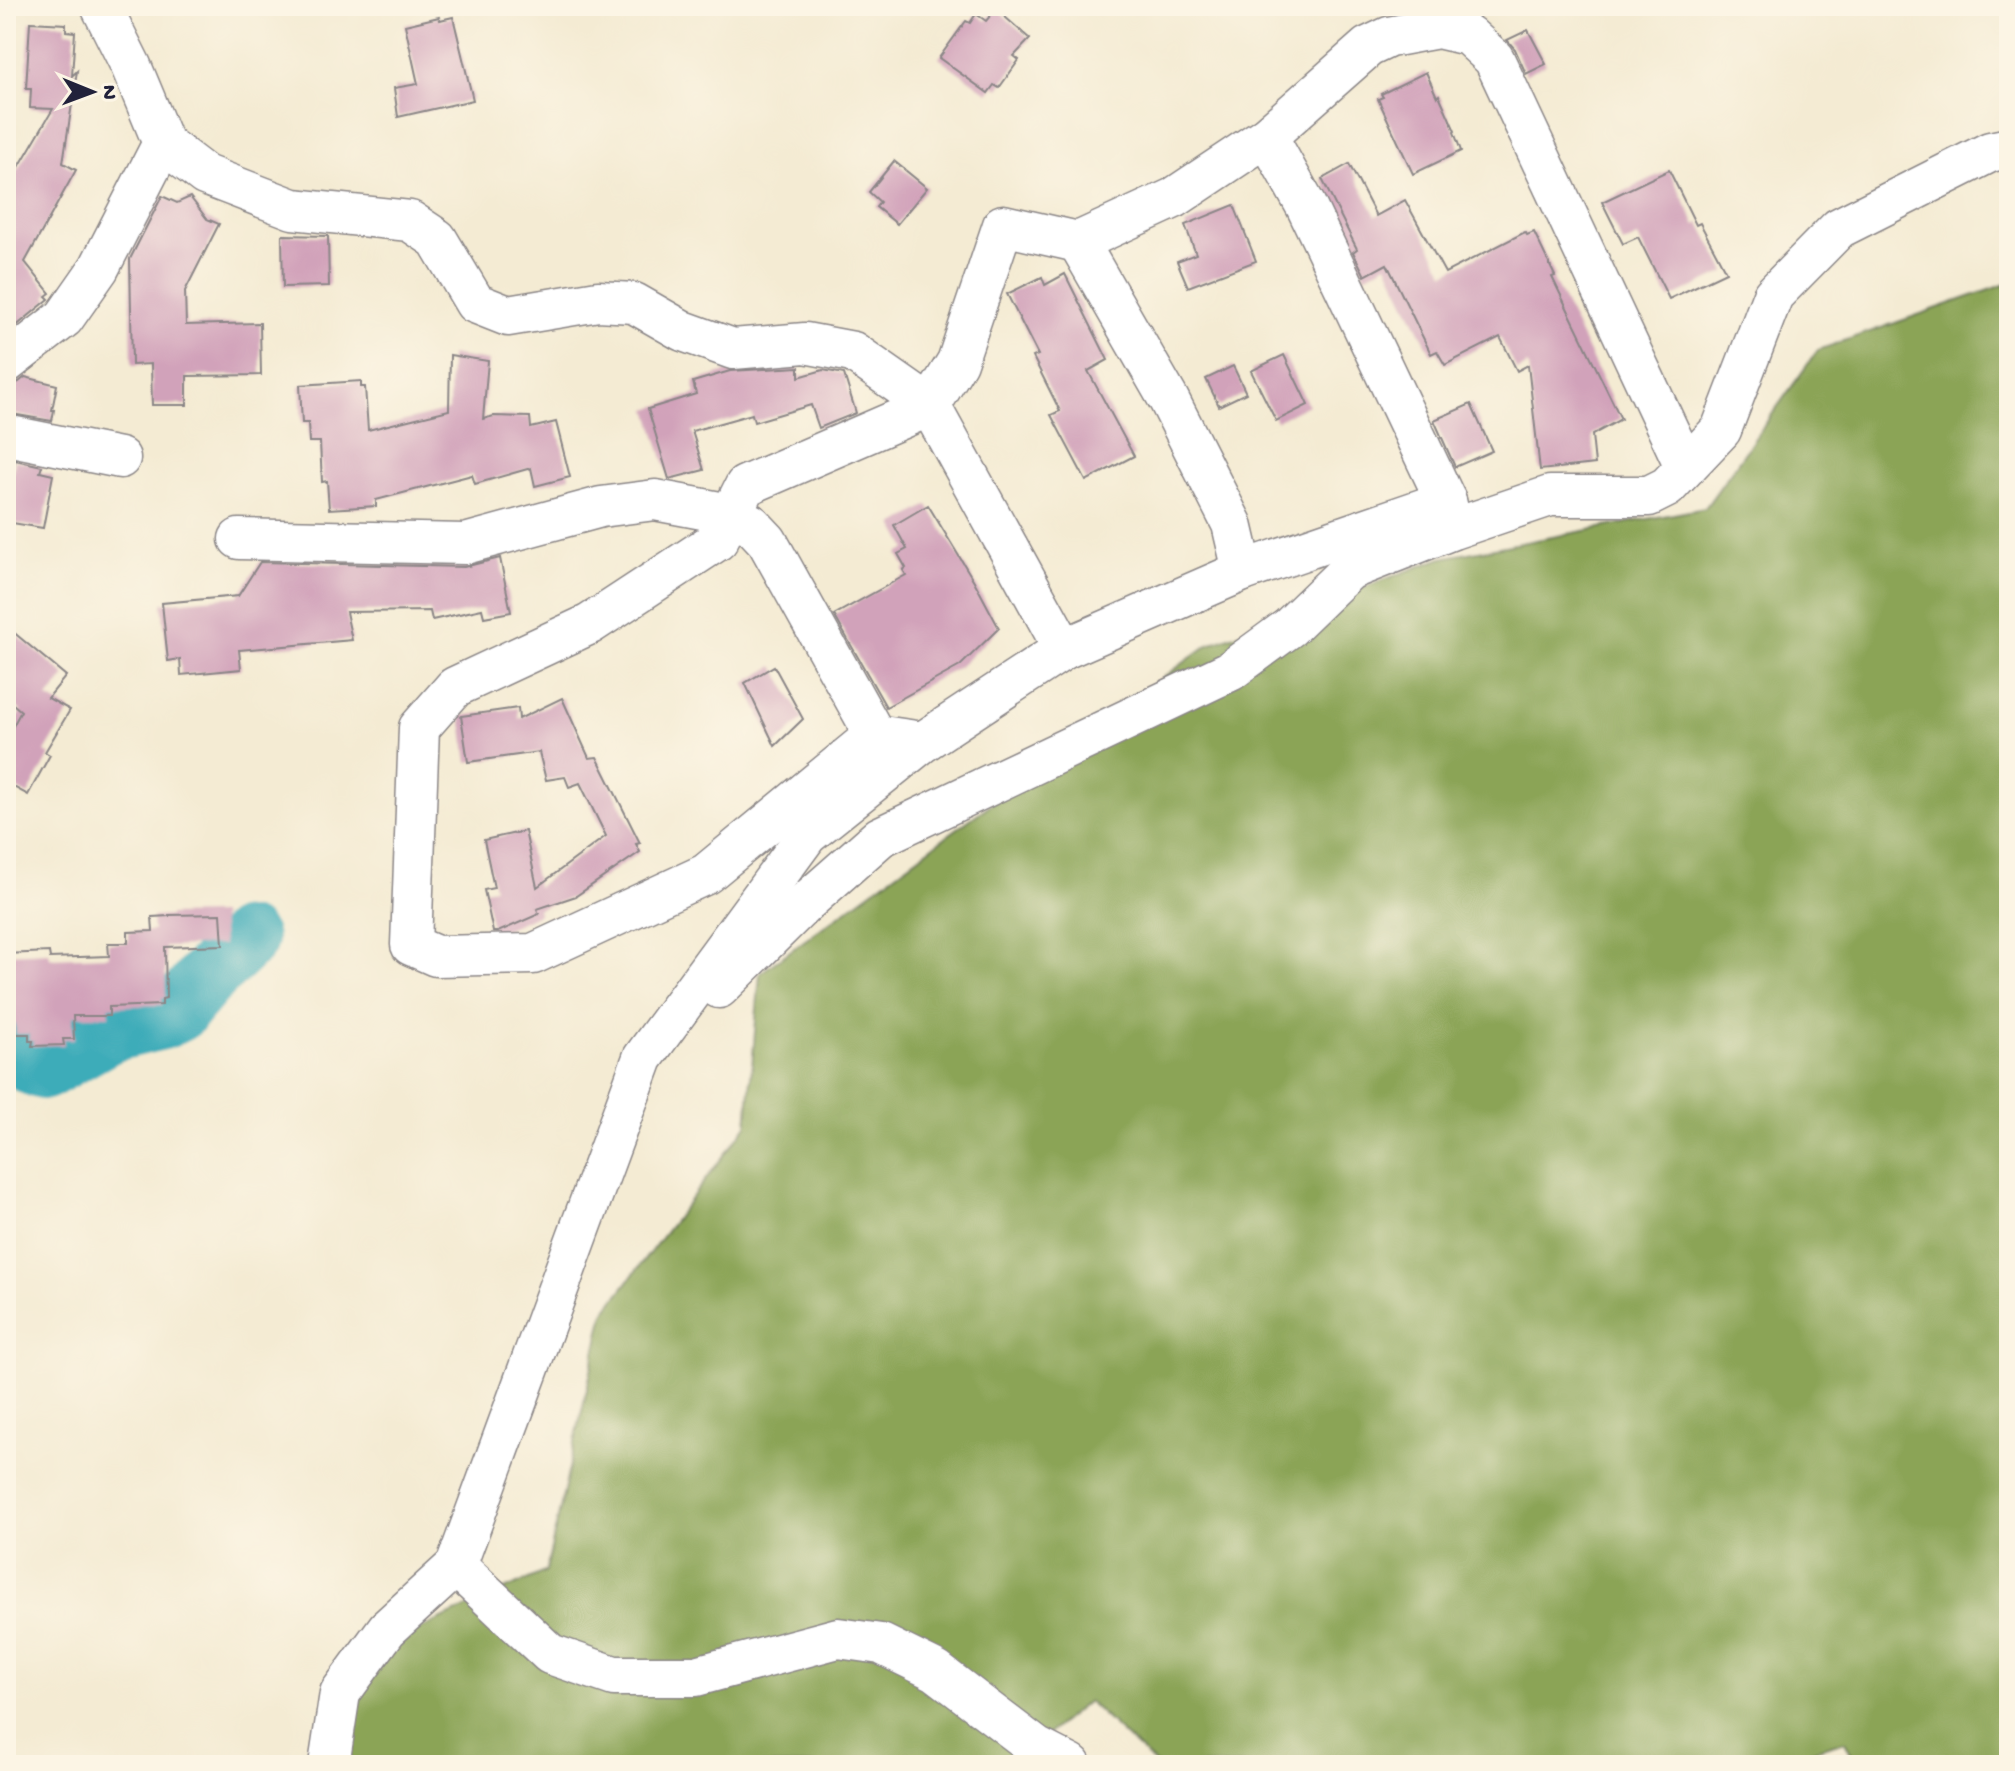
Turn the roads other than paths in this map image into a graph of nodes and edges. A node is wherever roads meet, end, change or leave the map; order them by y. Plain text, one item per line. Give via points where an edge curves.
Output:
1 (101, 6) edge
2 (1267, 136) junction
3 (163, 143) junction
4 (2009, 148) edge
5 (1078, 242) junction
6 (6, 363) edge
7 (930, 406) junction
8 (6, 435) edge
9 (120, 458) dead end
10 (1685, 466) junction
11 (730, 514) junction
12 (1450, 515) junction
13 (239, 539) dead end
14 (1243, 571) junction
15 (1064, 649) junction
16 (875, 735) junction
17 (923, 742) junction
18 (643, 1058) junction
19 (456, 1566) junction
20 (329, 1765) edge
21 (1071, 1765) edge

1 - 3 street
2 - 5 street via 1174,198
2 - 10 street via 1368,47 1389,37 1438,28 1468,35 1494,59
2 - 12 street via 1306,206
3 - 6 street via 99,268 64,318
3 - 7 street via 205,175 293,209 410,221 437,239 475,303 508,316 598,301 634,303 683,331 733,349 805,343 853,352
4 - 10 street via 1990,152 1839,228 1773,295 1721,430
5 - 7 street via 1003,225 957,362
5 - 14 street via 1169,400 1232,524
7 - 11 street via 745,486
7 - 15 street
8 - 9 street
10 - 12 street via 1667,487 1649,496 1550,496
11 - 13 street via 655,500 601,507 465,544
11 - 16 street via 751,524 767,541
11 - 16 street via 718,540 590,624 455,687 419,728 411,945 436,956 533,954 706,874
12 - 14 street
12 - 18 street via 1349,570 1290,627 1230,671 880,837
14 - 15 street
15 - 17 street
16 - 17 street
17 - 18 street via 807,835
18 - 19 street
19 - 20 street via 387,1629 340,1693
19 - 21 street via 550,1654 614,1676 696,1676 838,1638 881,1644 936,1671 1036,1747

